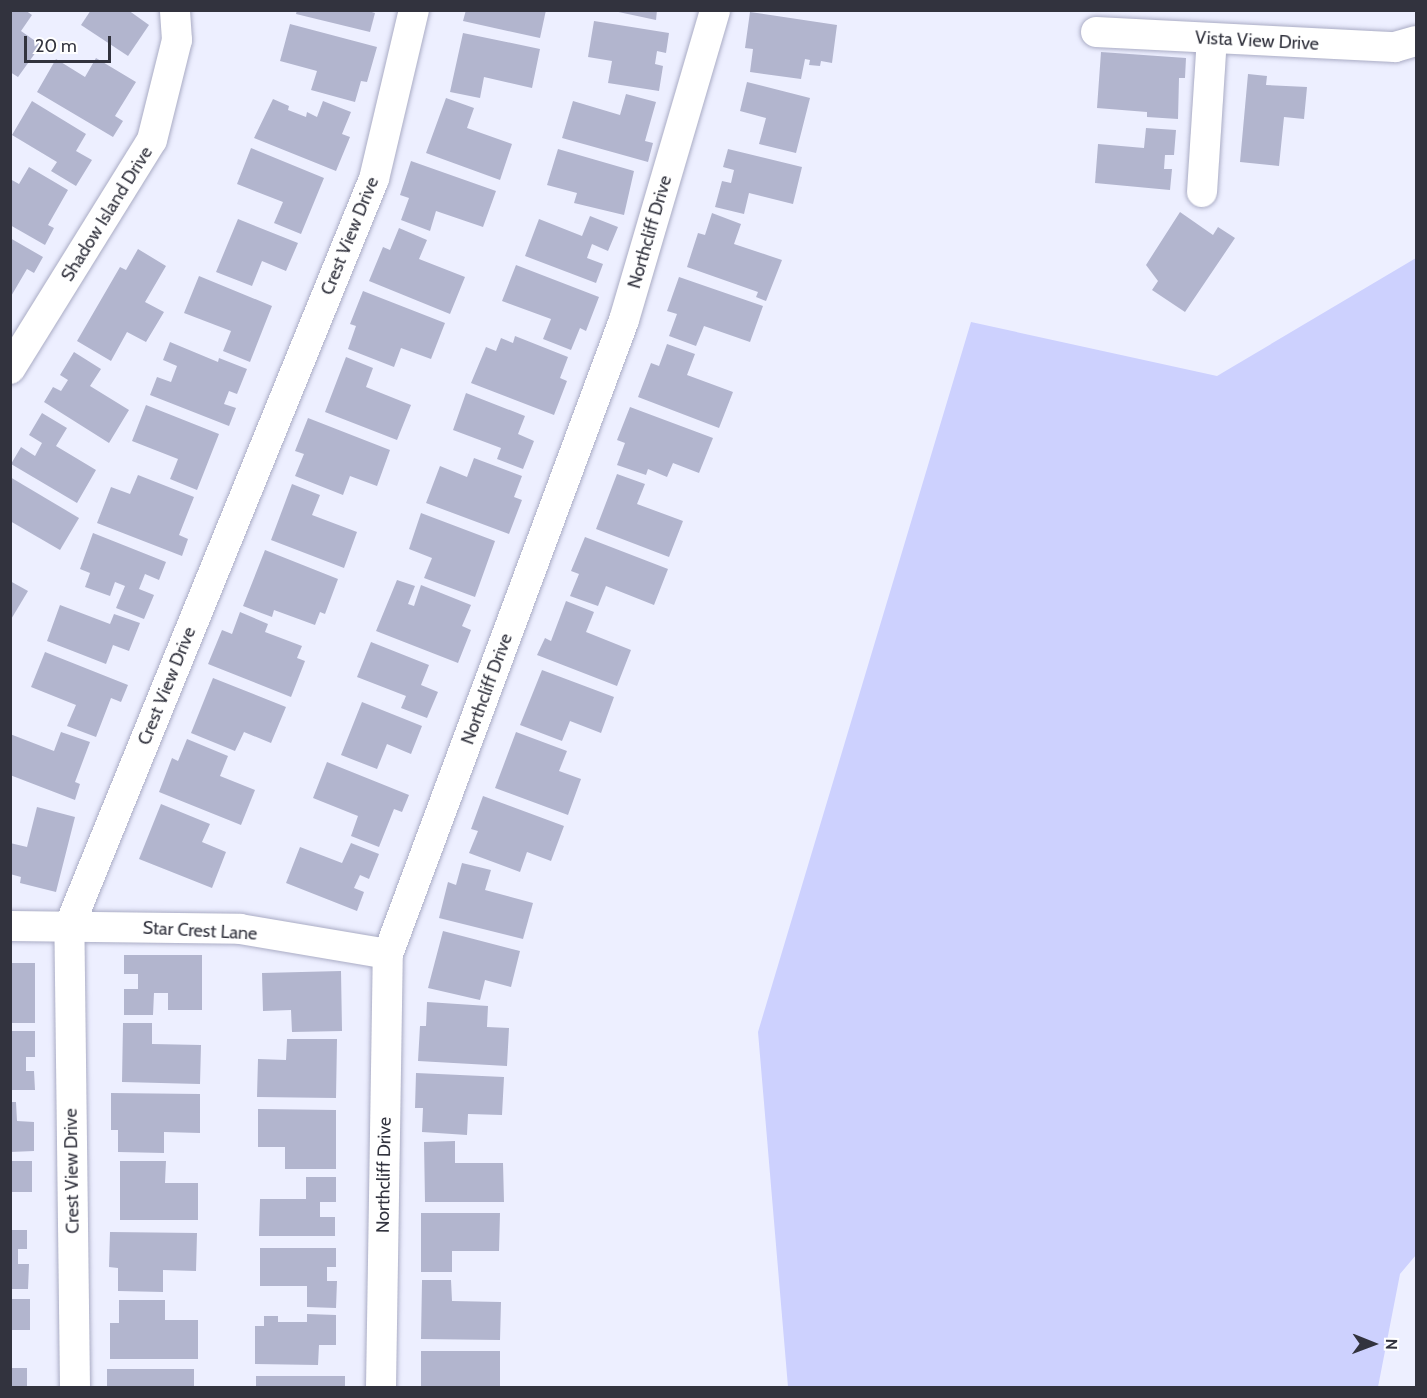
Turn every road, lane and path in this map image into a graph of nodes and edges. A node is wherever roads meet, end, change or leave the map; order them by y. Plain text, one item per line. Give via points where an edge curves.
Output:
1 (175, 10) edge
2 (414, 10) edge
3 (715, 10) edge
4 (1096, 32) dead end
5 (1212, 39) junction
6 (1416, 41) edge
7 (1202, 192) dead end
8 (10, 369) edge
9 (10, 926) edge
10 (69, 927) junction
11 (388, 954) junction
12 (75, 1388) edge
13 (381, 1388) edge

1 - 8 street, Shadow Island Drive via 177,40 152,140
2 - 10 street, Crest View Drive via 374,179
3 - 11 street, Northcliff Drive via 624,320
4 - 5 street, Vista View Drive
5 - 6 street, Vista View Drive via 1395,47
5 - 7 street
9 - 10 street, Star Crest Lane
10 - 11 street, Star Crest Lane via 240,929
10 - 12 street, Crest View Drive
11 - 13 street, Northcliff Drive

